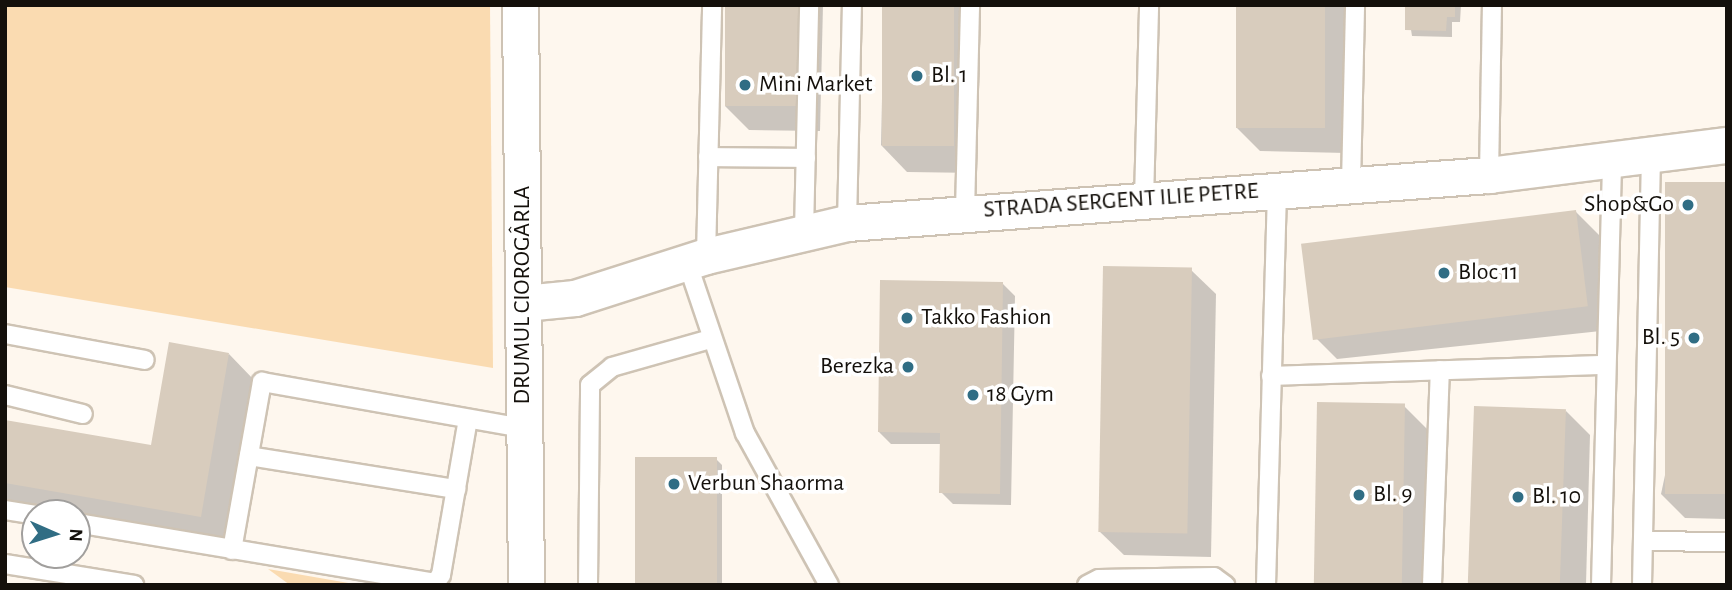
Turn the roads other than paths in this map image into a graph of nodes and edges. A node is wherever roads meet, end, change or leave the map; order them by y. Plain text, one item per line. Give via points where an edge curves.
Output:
1 (520, 5) edge
2 (712, 5) edge
3 (809, 5) edge
4 (852, 5) edge
5 (970, 5) edge
6 (1149, 5) edge
7 (1355, 5) edge
8 (1492, 5) edge
9 (1727, 145) edge
10 (1651, 157) junction
11 (708, 158) junction
12 (806, 158) junction
13 (1612, 162) junction
14 (1489, 175) junction
15 (1351, 184) junction
16 (1277, 190) junction
17 (1144, 200) junction
18 (965, 212) junction
19 (847, 223) junction
20 (804, 232) junction
21 (697, 259) junction
22 (524, 303) junction
23 (5, 334) edge
24 (710, 339) junction
25 (145, 360) dead end
26 (1606, 365) junction
27 (1440, 370) junction
28 (1271, 376) junction
29 (5, 395) edge
30 (83, 414) dead end
31 (468, 419) junction
32 (523, 428) junction
33 (249, 456) junction
34 (456, 489) junction
35 (91, 525) edge
36 (1643, 541) junction
37 (1727, 542) edge
38 (232, 550) junction
39 (5, 564) edge
40 (1149, 581) edge
41 (134, 585) edge
42 (526, 585) edge
43 (587, 585) edge
44 (829, 585) edge
45 (1087, 585) edge
46 (1226, 585) edge
47 (1266, 585) edge
48 (1433, 585) edge
49 (1601, 585) edge
50 (1642, 585) edge

1 - 22 street, DRUMUL CIOROGÂRLA
2 - 11 lane
3 - 12 lane
4 - 19 lane
5 - 18 lane
6 - 17 lane
7 - 15 lane
8 - 14 lane
9 - 10 street, STRADA SERGENT ILIE PETRE
10 - 13 street, STRADA SERGENT ILIE PETRE
10 - 36 lane
11 - 12 lane
11 - 21 lane
12 - 20 lane
13 - 14 street, STRADA SERGENT ILIE PETRE
13 - 26 lane
14 - 15 street, STRADA SERGENT ILIE PETRE
15 - 16 street, STRADA SERGENT ILIE PETRE
16 - 17 street, STRADA SERGENT ILIE PETRE
16 - 28 lane
17 - 18 street, STRADA SERGENT ILIE PETRE
18 - 19 street, STRADA SERGENT ILIE PETRE
19 - 20 street, STRADA SERGENT ILIE PETRE
20 - 21 street, STRADA SERGENT ILIE PETRE
21 - 22 street, STRADA SERGENT ILIE PETRE via 575,298
21 - 24 lane
22 - 32 street, DRUMUL CIOROGÂRLA
23 - 25 lane
24 - 43 lane via 612,367 590,385
24 - 44 lane via 745,433
26 - 27 lane
26 - 49 lane
27 - 28 lane
27 - 48 lane
28 - 47 lane
29 - 30 lane
31 - 32 lane
31 - 33 lane via 262,382
31 - 34 lane
32 - 42 street, DRUMUL CIOROGÂRLA
33 - 34 lane
33 - 38 lane
34 - 38 lane via 435,583
35 - 38 lane
36 - 37 lane
36 - 50 lane
39 - 41 lane
40 - 45 lane
40 - 46 lane via 1214,577

